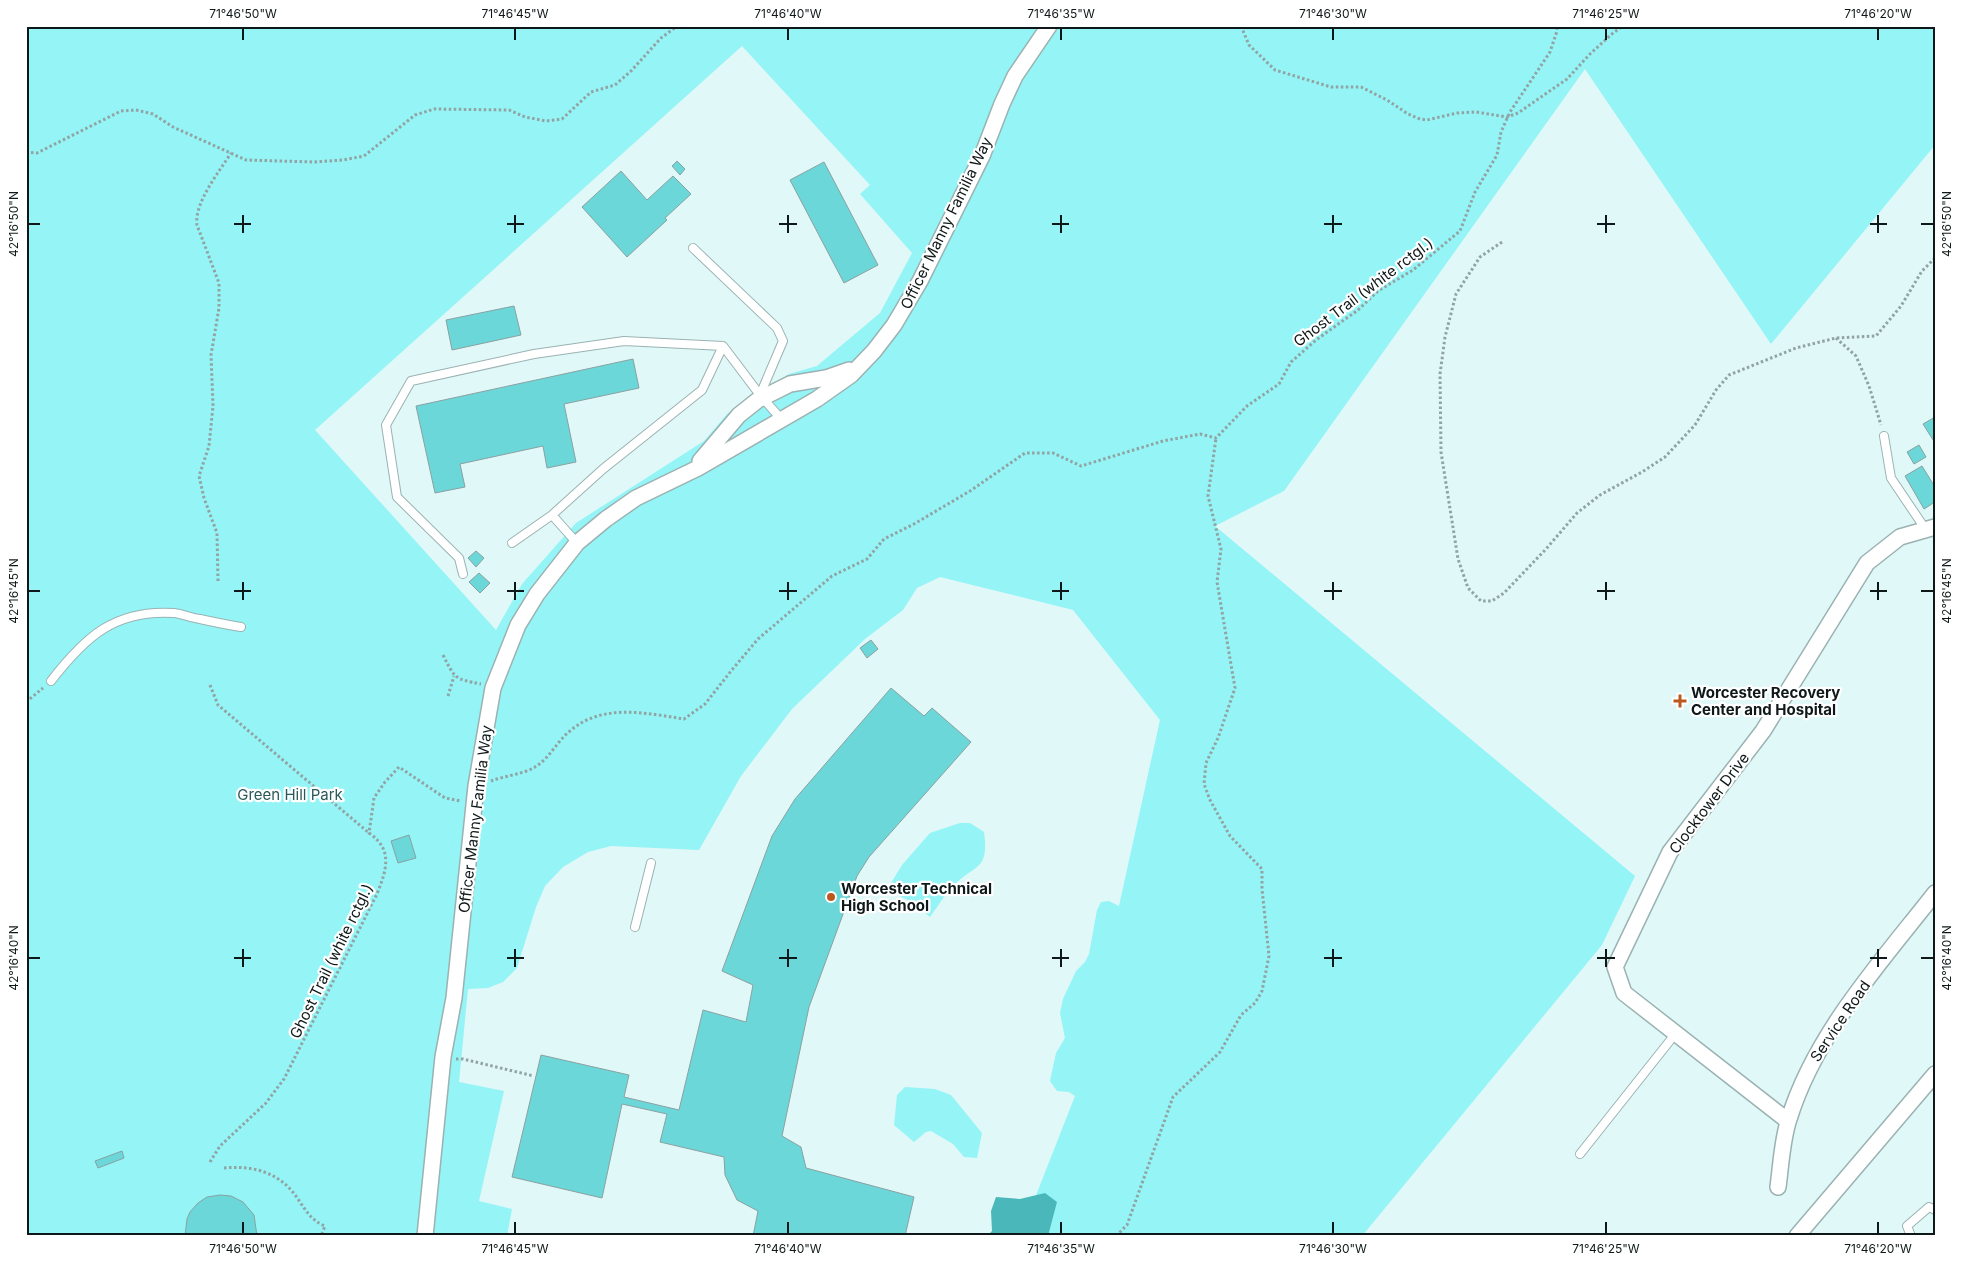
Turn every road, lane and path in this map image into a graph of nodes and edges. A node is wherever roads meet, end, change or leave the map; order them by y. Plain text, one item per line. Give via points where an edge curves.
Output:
1 (677, 26) edge
2 (1049, 26) edge
3 (1241, 26) edge
4 (1557, 26) edge
5 (1623, 26) edge
6 (1507, 117) junction
7 (26, 152) edge
8 (231, 153) junction
9 (1502, 242) dead end
10 (693, 248) dead end
11 (1935, 258) edge
12 (1836, 338) junction
13 (722, 346) junction
14 (863, 363) junction
15 (761, 396) junction
16 (782, 420) junction
17 (1884, 436) joint
18 (1216, 438) junction
19 (676, 478) junction
20 (552, 514) junction
21 (1930, 528) edge
22 (512, 543) dead end
23 (577, 543) junction
24 (463, 574) dead end
25 (218, 581) dead end
26 (241, 627) dead end
27 (443, 655) dead end
28 (454, 676) junction
29 (51, 681) joint
30 (210, 684) dead end
31 (493, 687) junction
32 (448, 696) dead end
33 (26, 702) edge
34 (476, 786) junction
35 (369, 833) junction
36 (651, 863) dead end
37 (1935, 892) edge
38 (635, 927) dead end
39 (1676, 1033) junction
40 (453, 1059) dead end
41 (1935, 1074) edge
42 (534, 1076) dead end
43 (1788, 1121) junction
44 (1580, 1154) dead end
45 (210, 1162) dead end
46 (224, 1168) dead end
47 (1778, 1187) dead end
48 (1935, 1210) edge
49 (321, 1236) edge
50 (425, 1236) edge
51 (1116, 1236) edge
52 (1797, 1236) edge
53 (1911, 1236) edge

1 - 8 path via 661,38 632,71 615,84 591,92 562,119 546,121 509,110 434,109 415,115 364,156 314,162 246,160
2 - 14 street, Officer Manny Familia Way via 1015,76 982,156 920,281 894,324
3 - 6 path via 1249,45 1275,70 1331,87 1361,87 1420,119 1476,112
4 - 6 path, Ghost Trail (white rctgl.) via 1550,52
5 - 6 path via 1567,79
6 - 18 path, Ghost Trail (white rctgl.) via 1497,155 1475,192 1460,231 1413,270 1378,291 1358,310 1316,340 1291,362 1279,384 1247,406
7 - 8 path via 38,153 120,111 136,110 153,114 173,127
8 - 25 path via 205,194 196,216 219,283 219,308 211,355 213,406 209,446 199,476 218,533
9 - 12 path via 1480,257 1456,294 1440,374 1441,452 1458,559 1468,588 1481,601 1492,601 1504,593 1577,513 1600,495 1665,457 1694,425 1716,390 1730,375 1796,348
10 - 15 lane via 777,328 783,341
11 - 12 path via 1922,271 1901,306 1876,336
12 - 17 path via 1856,356
13 - 15 lane
13 - 20 lane via 702,390
13 - 24 lane via 624,341 534,354 411,381 386,426 397,497 459,558
14 - 15 street, Officer Manny Familia Way via 826,378 790,384
14 - 16 street, Officer Manny Familia Way via 851,375
15 - 16 lane
15 - 19 street, Officer Manny Familia Way via 739,415 706,455
16 - 19 street, Officer Manny Familia Way
17 - 21 lane via 1891,478
18 - 34 path via 1200,434 1163,441 1081,466 1053,453 1025,453 970,490 884,539 867,560 832,576 758,639 705,704 684,719 646,713 610,713 590,717 568,732 535,767
18 - 51 path via 1208,496 1221,549 1217,582 1235,688 1206,763 1204,784 1230,836 1262,869 1269,956 1262,991 1255,1003 1241,1015 1220,1052 1173,1097 1127,1225
19 - 23 street, Officer Manny Familia Way via 636,498
20 - 22 lane
20 - 23 lane
21 - 39 street, Clocktower Drive via 1900,537 1868,563 1763,731 1670,852 1616,967 1624,993
23 - 31 street, Officer Manny Familia Way via 518,624
26 - 29 lane via 176,613 140,613 89,638
27 - 28 path
28 - 31 path
28 - 32 path
29 - 33 path
30 - 35 path via 218,705
31 - 34 street, Officer Manny Familia Way
34 - 35 path via 460,801 445,798 399,767 374,798
34 - 50 street, Officer Manny Familia Way via 456,990 443,1057
35 - 45 path, Ghost Trail (white rctgl.) via 376,838 387,857 386,873 377,894 284,1079 266,1103 220,1146
36 - 38 lane
37 - 43 street, Service Road via 1849,1005 1814,1058
39 - 43 street, Clocktower Drive
39 - 44 lane
40 - 42 path via 463,1058
41 - 52 street
43 - 47 street, Service Road
46 - 49 path via 240,1166 275,1176 317,1223 325,1226
48 - 53 lane via 1929,1207 1907,1226

